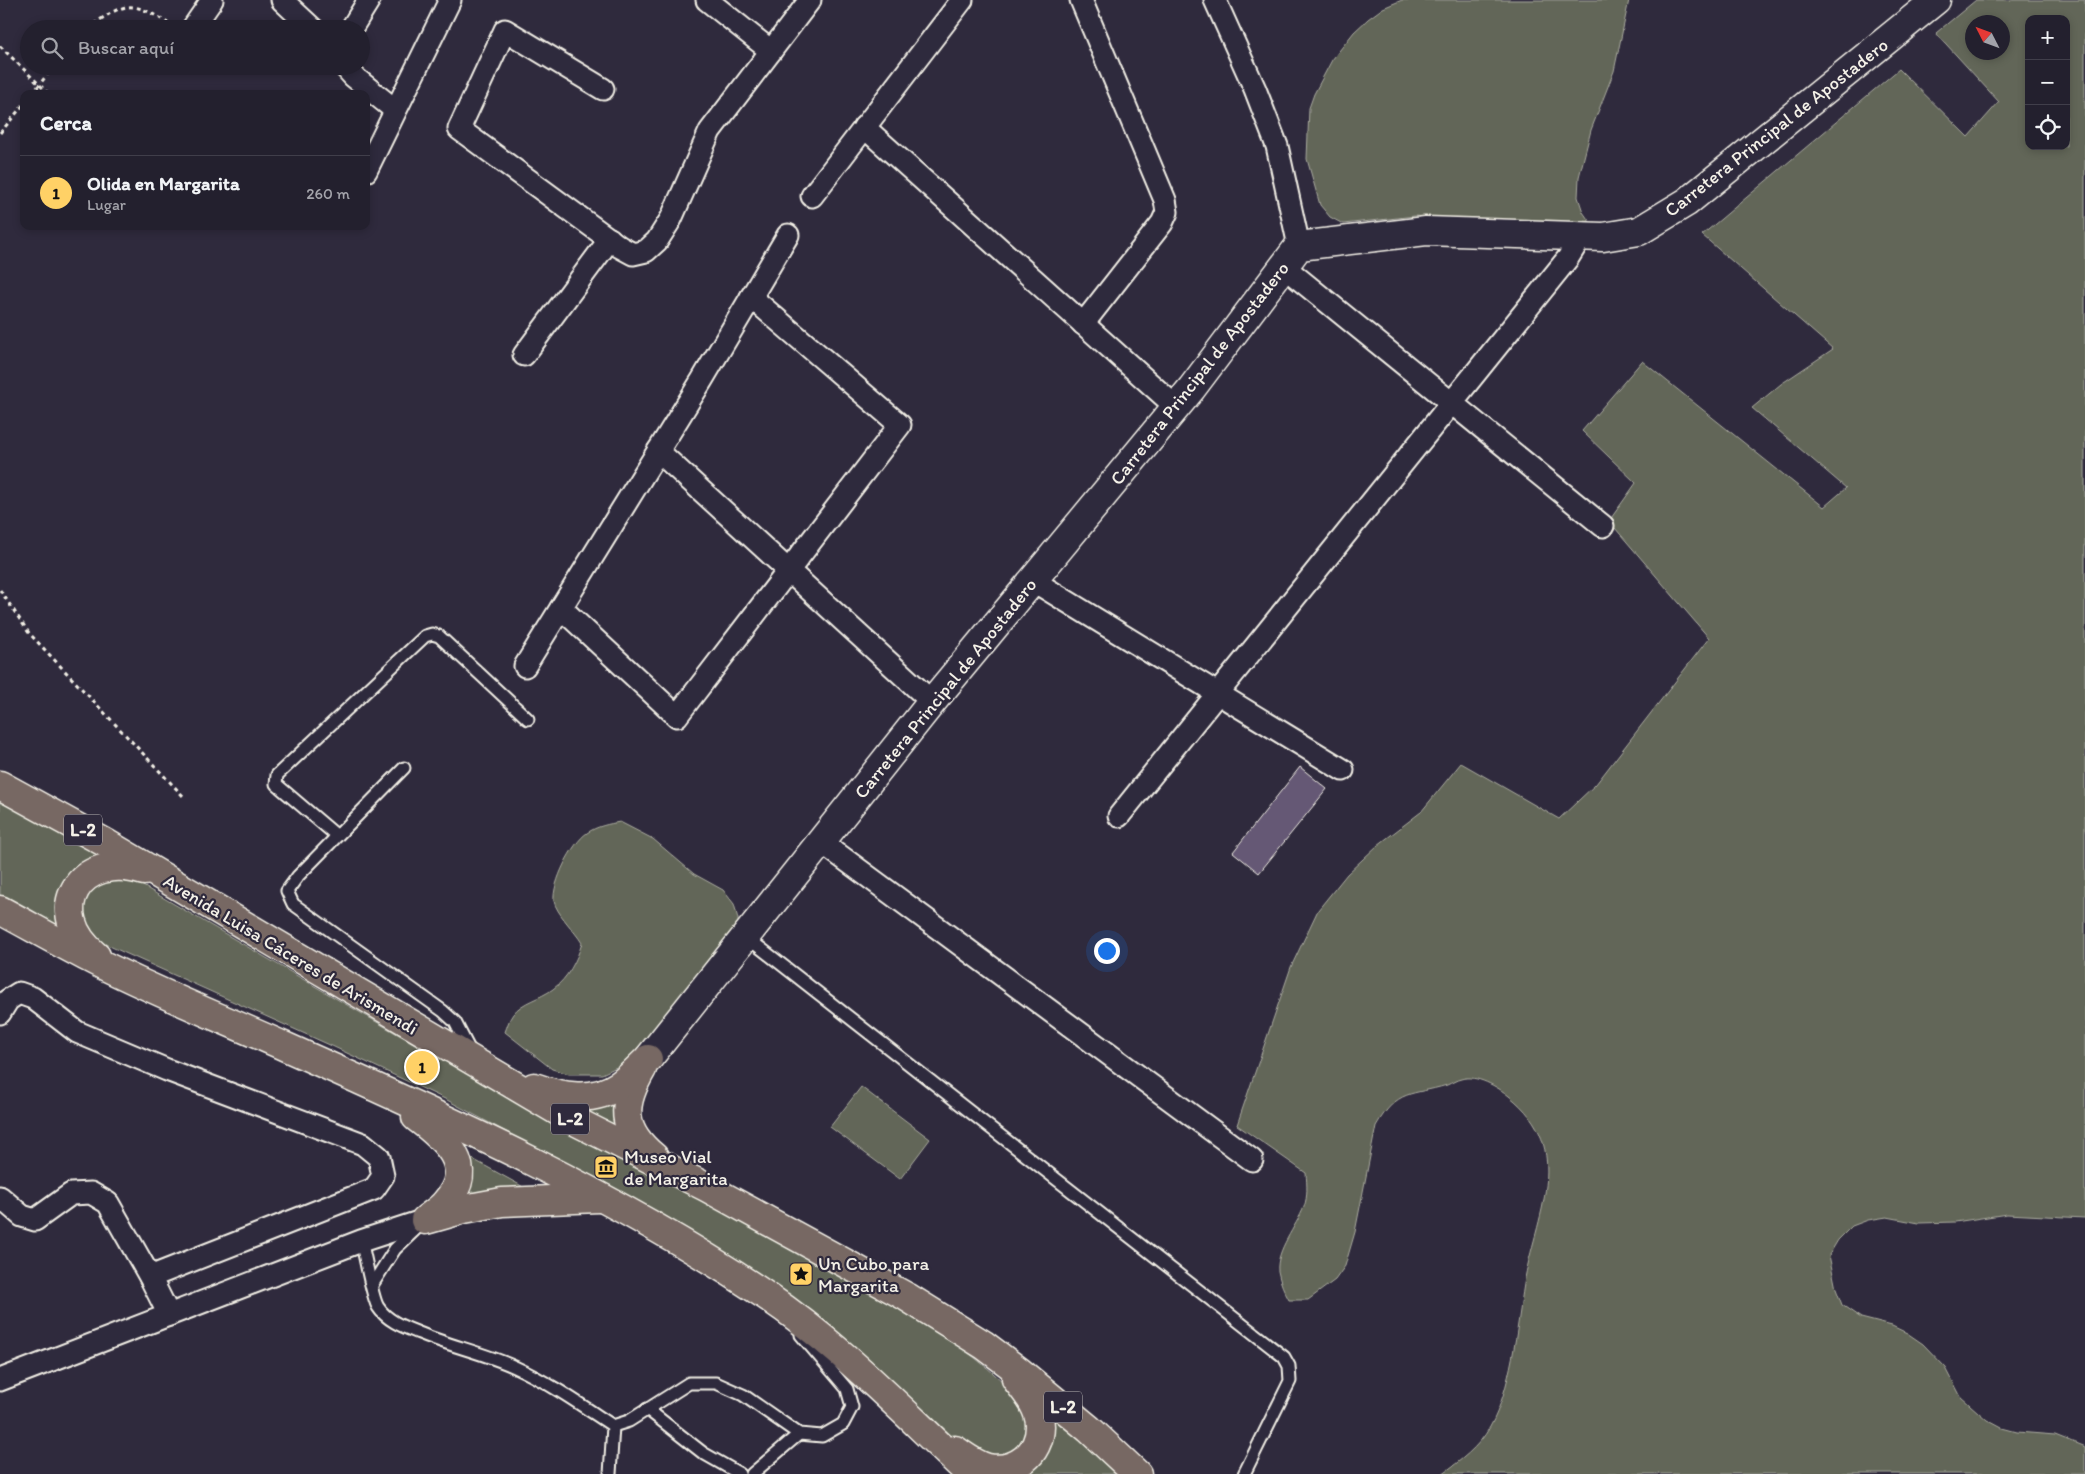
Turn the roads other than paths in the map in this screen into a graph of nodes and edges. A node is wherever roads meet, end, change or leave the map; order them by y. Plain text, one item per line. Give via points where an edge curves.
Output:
1 (212, 0) edge
2 (282, 0) edge
3 (369, 0) edge
4 (450, 0) edge
5 (707, 0) edge
6 (810, 0) edge
7 (962, 0) edge
8 (1081, 0) edge
9 (1215, 0) edge
10 (1936, 0) edge
11 (198, 20) edge
12 (303, 20) edge
13 (357, 20) edge
14 (771, 51) junction
15 (351, 75) edge
16 (603, 89) dead end
17 (370, 90) edge
18 (370, 90) edge
19 (395, 110) junction
20 (864, 127) junction
21 (370, 163) edge
22 (812, 196) dead end
23 (788, 235) dead end
24 (1581, 237) junction
25 (610, 239) junction
26 (1291, 256) junction
27 (751, 297) junction
28 (1083, 324) junction
29 (524, 355) dead end
30 (1451, 403) junction
31 (1176, 407) junction
32 (658, 451) junction
33 (1603, 526) dead end
34 (788, 571) junction
35 (1032, 580) junction
36 (561, 608) junction
37 (525, 666) dead end
38 (1218, 693) junction
39 (932, 702) junction
40 (528, 719) dead end
41 (404, 768) dead end
42 (1343, 770) dead end
43 (0, 784) edge
44 (1119, 816) dead end
45 (337, 836) junction
46 (820, 841) junction
47 (164, 878) junction
48 (0, 910) edge
49 (745, 936) junction
50 (113, 969) junction
51 (0, 1013) edge
52 (648, 1059) junction
53 (481, 1067) junction
54 (378, 1089) junction
55 (1252, 1160) dead end
56 (672, 1171) junction
57 (0, 1197) edge
58 (601, 1198) junction
59 (425, 1220) junction
60 (361, 1241) junction
61 (150, 1277) junction
62 (372, 1285) junction
63 (767, 1296) junction
64 (169, 1316) junction
65 (984, 1346) junction
66 (0, 1380) edge
67 (647, 1409) junction
68 (914, 1422) junction
69 (613, 1426) junction
70 (799, 1434) junction
71 (610, 1474) edge
72 (740, 1474) edge
73 (752, 1474) edge
74 (970, 1474) edge
75 (1137, 1474) edge
76 (1244, 1474) edge

1 - 11 street
2 - 12 street
3 - 13 street
4 - 19 street
5 - 14 street
6 - 14 street
7 - 20 street
8 - 28 street via 1165,200 1167,212 1162,223
9 - 26 street via 1277,146
10 - 24 street, Carretera Principal de Apostadero via 1687,202 1639,231
14 - 25 street via 710,131 672,219 657,241 646,251 633,254
15 - 18 street
16 - 25 street via 505,30 459,129
17 - 19 street
19 - 21 street
20 - 22 street
20 - 28 street
23 - 27 street
24 - 26 street, Carretera Principal de Apostadero via 1426,231
24 - 30 street via 1568,258
25 - 29 street
26 - 30 street
26 - 31 street, Carretera Principal de Apostadero
27 - 32 street
27 - 34 street via 900,425
28 - 31 street
30 - 33 street
30 - 38 street
31 - 35 street, Carretera Principal de Apostadero
32 - 34 street
32 - 36 street
34 - 36 street via 677,716
34 - 39 street
35 - 38 street
35 - 39 street, Carretera Principal de Apostadero
36 - 37 street
38 - 42 street
38 - 44 street
39 - 46 street, Carretera Principal de Apostadero
40 - 45 lane via 439,636 425,636 277,776 276,784
41 - 45 lane
43 - 47 main road, Avenida Luisa Cáceres de Arismendi / L-2
45 - 53 lane via 287,891 292,904 443,1011 454,1022
46 - 49 street, Carretera Principal de Apostadero
46 - 55 street
47 - 50 main road via 122,866 104,868 90,874 72,896 73,928 81,941
47 - 53 main road, Avenida Luisa Cáceres de Arismendi / L-2
48 - 50 main road
49 - 52 street, Carretera Principal de Apostadero
49 - 76 lane via 1284,1357 1289,1366 1290,1381
50 - 54 main road
51 - 61 street via 8,1000 19,993 26,995 77,1032 167,1070 363,1144 379,1157 383,1176 374,1189
52 - 53 main road via 620,1085 588,1097 544,1091
52 - 56 main road via 632,1087 626,1107 628,1125 645,1149
53 - 56 main road, Avenida Luisa Cáceres de Arismendi / L-2 via 573,1120
54 - 58 main road via 474,1133
54 - 59 main road via 432,1130 452,1150 458,1166 456,1188 446,1203
56 - 65 main road, Avenida Luisa Cáceres de Arismendi / L-2 via 907,1297
57 - 61 street via 22,1216 35,1220 71,1194 91,1193 108,1204
58 - 59 main road via 502,1202
58 - 63 main road via 677,1238
59 - 60 street
59 - 62 lane via 395,1248
60 - 62 lane
60 - 64 street
61 - 64 street
62 - 69 lane via 376,1306 394,1322 515,1367 546,1382
63 - 68 main road via 842,1355
63 - 70 lane via 847,1389 852,1407 843,1424 822,1436
64 - 66 street
65 - 68 main road via 1022,1387 1036,1410 1040,1425 1032,1453 1020,1463 1004,1469 987,1468
65 - 75 main road, Avenida Luisa Cáceres de Arismendi / L-2 via 1089,1429
67 - 69 lane via 629,1421
67 - 70 lane via 689,1383 716,1383 743,1395
67 - 72 lane via 704,1453
68 - 74 main road
69 - 71 lane
70 - 73 lane

